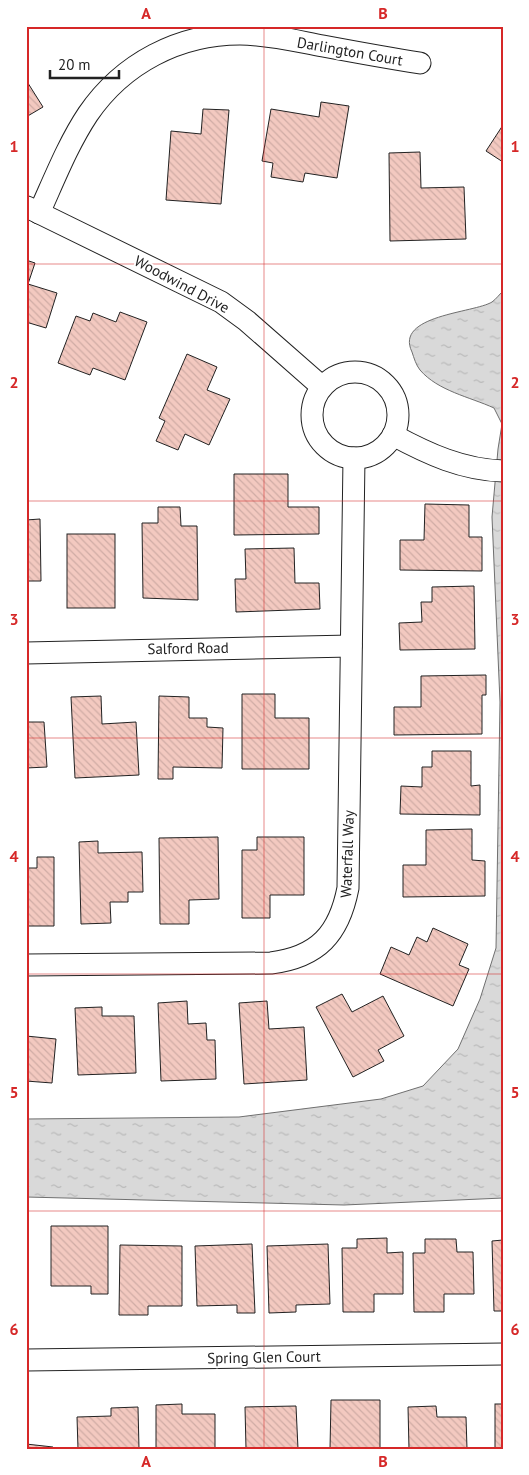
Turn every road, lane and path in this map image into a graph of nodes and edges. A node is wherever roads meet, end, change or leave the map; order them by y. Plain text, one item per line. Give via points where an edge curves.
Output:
1 (420, 63) dead end
2 (33, 210) edge
3 (321, 386) junction
4 (393, 435) junction
5 (354, 458) junction
6 (497, 471) edge
7 (351, 646) junction
8 (26, 653) edge
9 (26, 965) edge
10 (503, 1354) edge
11 (26, 1360) edge

1 - 2 street, Darlington Court via 267,36 210,36 180,43 127,71 105,92 88,114
2 - 3 street, Woodwind Drive via 221,302
3 - 4 street via 334,376 349,371 368,373 381,380 392,392 398,406 398,421
3 - 5 street via 311,414 313,429 326,448 340,456
4 - 5 street via 380,451
4 - 6 street via 444,460
5 - 7 street, Waterfall Way
7 - 8 street, Salford Road
7 - 9 street, Waterfall Way via 348,888 339,922 320,944 307,954 271,963
10 - 11 street, Spring Glen Court

